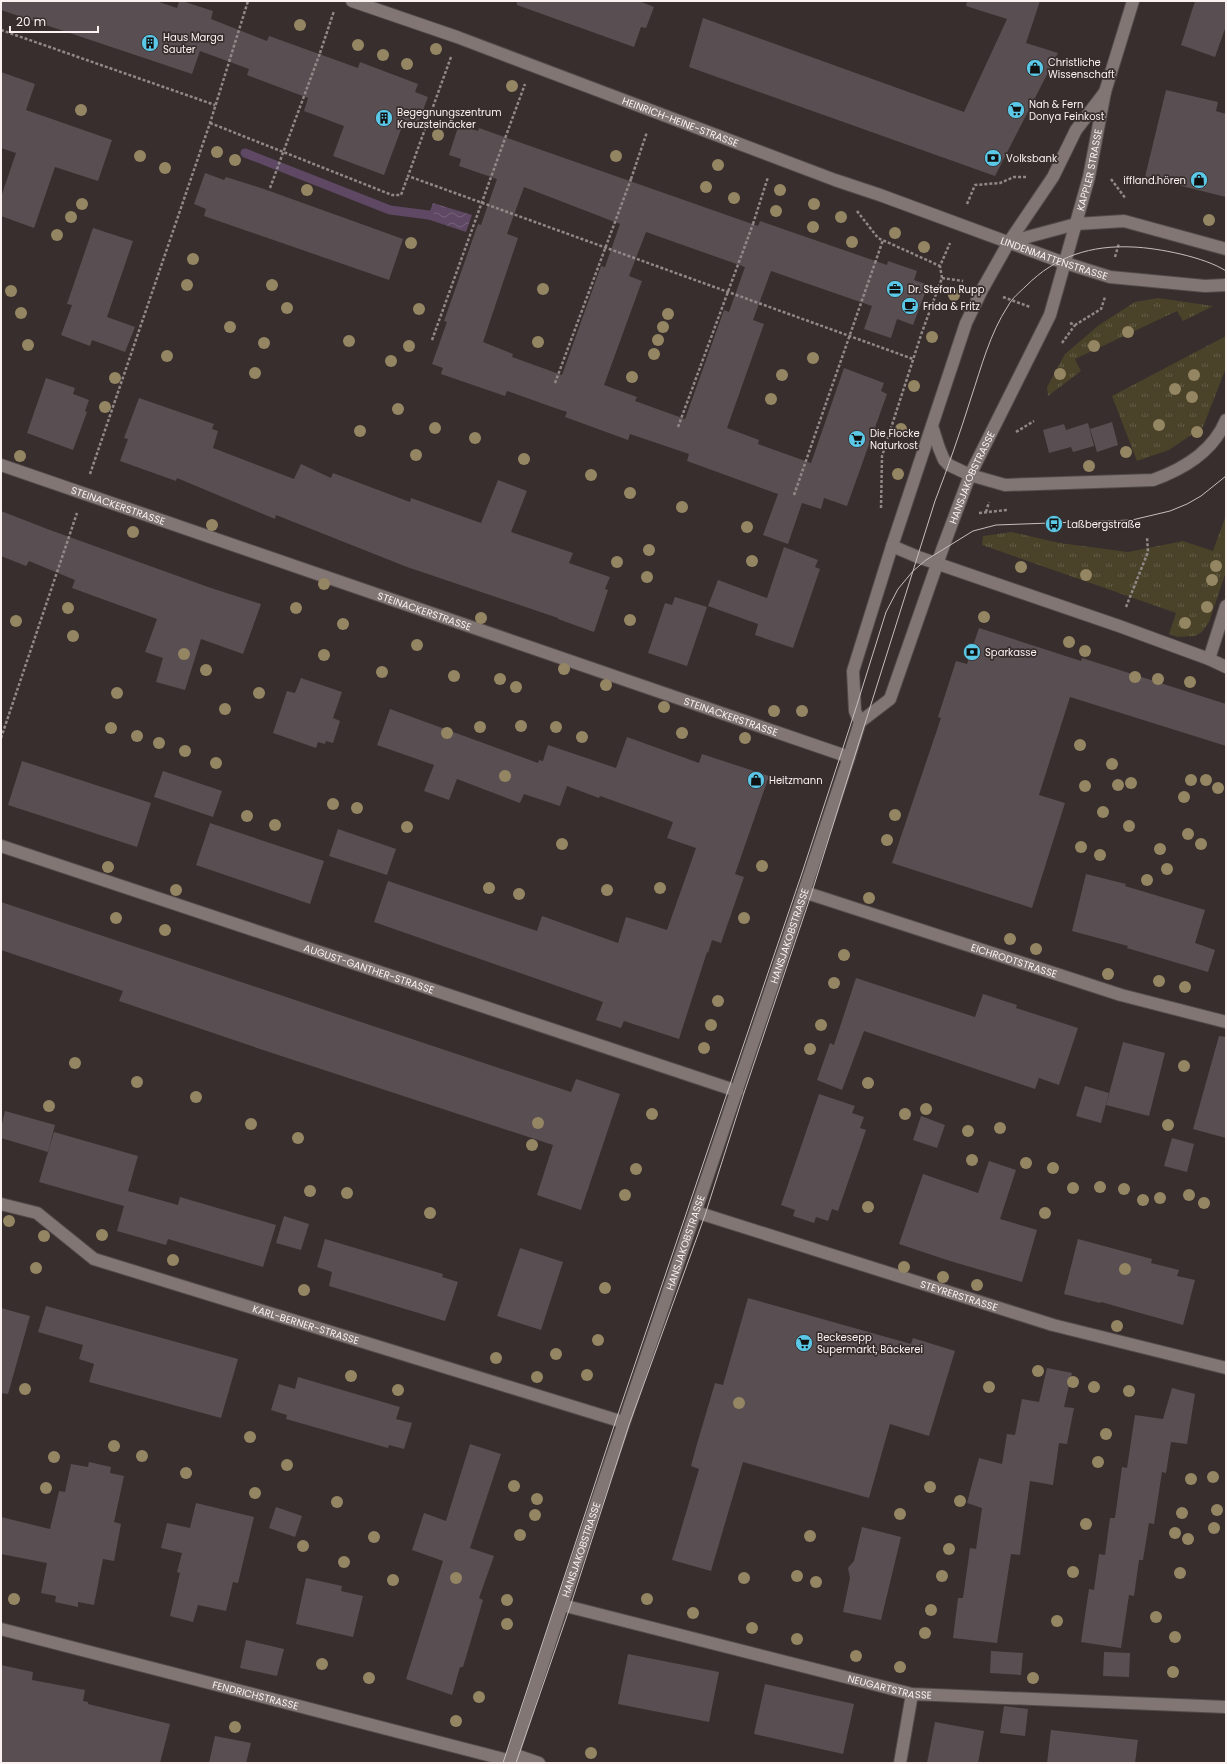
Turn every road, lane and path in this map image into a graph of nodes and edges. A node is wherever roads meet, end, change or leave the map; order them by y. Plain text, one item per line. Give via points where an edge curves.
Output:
1 (248, 1) edge
2 (352, 1) edge
3 (1133, 1) edge
4 (335, 8) dead end
5 (1, 30) edge
6 (457, 37) junction
7 (532, 66) junction
8 (1105, 92) junction
9 (215, 105) junction
10 (654, 111) junction
11 (210, 123) junction
12 (774, 157) junction
13 (408, 176) junction
14 (1053, 177) junction
15 (835, 180) junction
16 (270, 188) dead end
17 (959, 224) junction
18 (1076, 224) junction
19 (882, 240) junction
20 (1009, 242) junction
21 (1226, 249) edge
22 (1065, 262) junction
23 (940, 266) junction
24 (1110, 277) junction
25 (1226, 284) edge
26 (998, 295) dead end
27 (1050, 315) junction
28 (432, 340) dead end
29 (913, 359) junction
30 (555, 383) dead end
31 (1226, 420) edge
32 (932, 426) junction
33 (678, 427) dead end
34 (1, 465) edge
35 (970, 475) junction
36 (83, 494) junction
37 (794, 495) dead end
38 (1147, 537) dead end
39 (892, 546) junction
40 (937, 563) junction
41 (1226, 606) edge
42 (1119, 626) junction
43 (1208, 659) junction
44 (1226, 667) edge
45 (860, 722) junction
46 (1, 738) edge
47 (849, 757) junction
48 (1, 846) edge
49 (804, 892) junction
50 (1226, 1022) edge
51 (737, 1091) junction
52 (1, 1204) edge
53 (696, 1212) junction
54 (1226, 1368) edge
55 (624, 1422) junction
56 (562, 1604) junction
57 (1, 1629) edge
58 (912, 1694) junction
59 (1226, 1707) edge
60 (511, 1759) edge
61 (538, 1763) edge
62 (900, 1763) edge

1 - 9 path
2 - 6 street, HEINRICH-HEINE-STRASSE
3 - 8 street, KAPPLER STRASSE
4 - 16 path, bridge
5 - 9 path
6 - 7 street, HEINRICH-HEINE-STRASSE
6 - 13 path
7 - 10 street, HEINRICH-HEINE-STRASSE
7 - 28 path, bridge
8 - 14 street, KAPPLER STRASSE via 1076,130
8 - 18 street, KAPPLER STRASSE via 1089,177
9 - 11 path
10 - 12 street, HEINRICH-HEINE-STRASSE
10 - 30 path, bridge
11 - 13 path via 392,195 401,195
11 - 36 path
12 - 15 street, HEINRICH-HEINE-STRASSE
12 - 33 path, bridge via 753,224
13 - 29 path
14 - 17 path via 1014,177 1000,183 975,185
14 - 20 street, KAPPLER STRASSE
15 - 17 street, HEINRICH-HEINE-STRASSE
15 - 19 path
17 - 20 street, HEINRICH-HEINE-STRASSE
17 - 23 path
18 - 20 street, LINDENMATTENSTRASSE
18 - 21 street, LINDENMATTENSTRASSE via 1124,221
18 - 22 street, HANSJAKOBSTRASSE
19 - 23 path
19 - 37 path, bridge
20 - 22 street, LINDENMATTENSTRASSE
20 - 32 street via 966,323
22 - 24 street, LINDENMATTENSTRASSE
22 - 27 street, HANSJAKOBSTRASSE
23 - 29 path via 942,278
24 - 25 street, LINDENMATTENSTRASSE via 1205,286
24 - 27 path via 1101,309 1075,325
26 - 27 path
27 - 35 street, HANSJAKOBSTRASSE
29 - 39 path via 882,456 881,514
31 - 35 street via 1214,441 1203,453 1172,473 1153,480 1005,486
32 - 35 street via 944,460
32 - 39 street
34 - 36 street, STEINACKERSTRASSE
35 - 40 street, HANSJAKOBSTRASSE
36 - 46 path
36 - 47 street, STEINACKERSTRASSE
38 - 42 path via 1148,552
39 - 40 street
39 - 45 street via 853,671 855,711
40 - 42 street
40 - 45 street, HANSJAKOBSTRASSE via 890,699
41 - 43 street
42 - 43 street
43 - 44 street
45 - 47 street, HANSJAKOBSTRASSE
47 - 49 street, HANSJAKOBSTRASSE
48 - 51 street, AUGUST-GANTHER-STRASSE
49 - 50 street, EICHRODTSTRASSE via 1121,996
49 - 51 street, HANSJAKOBSTRASSE
51 - 53 street, HANSJAKOBSTRASSE
52 - 55 street, KARL-BERNER-STRASSE via 37,1213 94,1259
53 - 54 street, STEYRERSTRASSE via 1053,1325
53 - 55 street, HANSJAKOBSTRASSE
55 - 56 street, HANSJAKOBSTRASSE
56 - 58 street, NEUGARTSTRASSE
56 - 60 street, HANSJAKOBSTRASSE
57 - 60 street, FENDRICHSTRASSE
58 - 59 street, NEUGARTSTRASSE
58 - 62 street
60 - 61 street, FENDRICHSTRASSE

